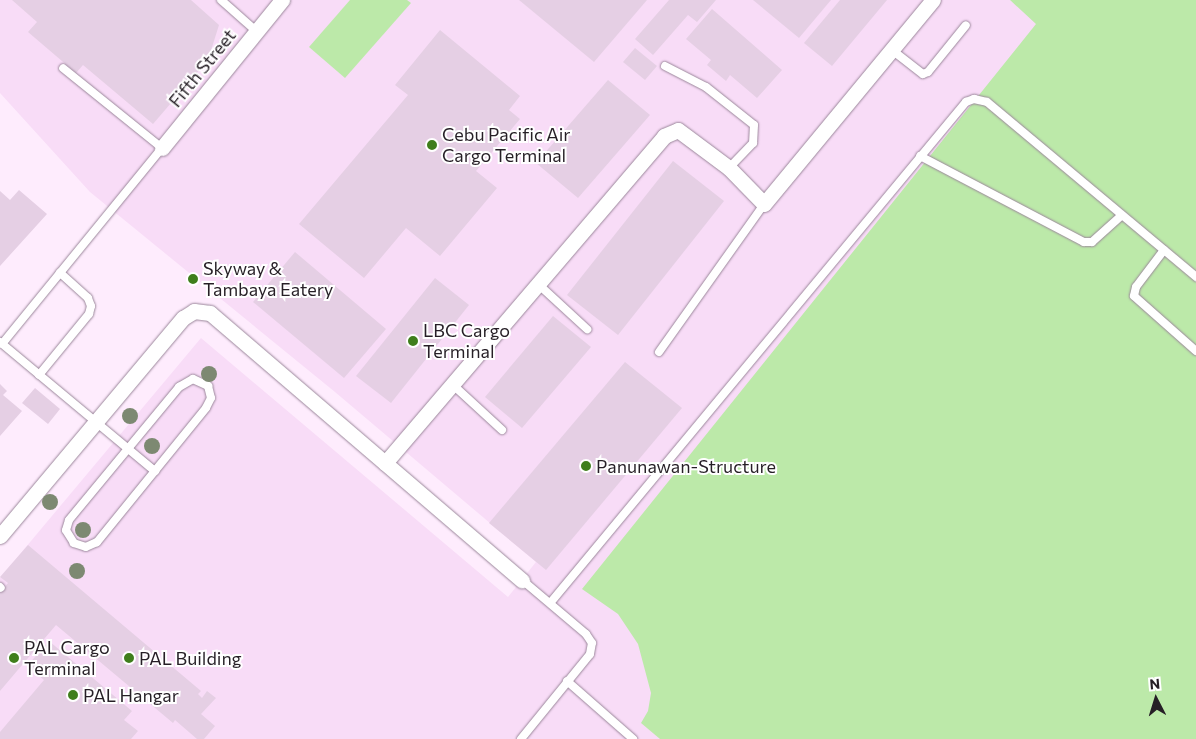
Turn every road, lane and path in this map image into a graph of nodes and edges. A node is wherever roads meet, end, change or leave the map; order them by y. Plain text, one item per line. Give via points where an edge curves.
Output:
1 (220, 0) edge
2 (282, 0) edge
3 (933, 0) edge
4 (966, 25) dead end
5 (256, 31) junction
6 (892, 50) junction
7 (665, 66) dead end
8 (63, 68) dead end
9 (157, 154) junction
10 (920, 156) junction
11 (729, 168) junction
12 (764, 204) junction
13 (1122, 215) junction
14 (1164, 250) junction
15 (60, 273) junction
16 (1196, 278) edge
17 (538, 284) junction
18 (588, 329) dead end
19 (1, 343) edge
20 (1196, 351) edge
21 (659, 352) dead end
22 (39, 375) junction
23 (452, 384) junction
24 (95, 423) junction
25 (502, 430) dead end
26 (127, 448) junction
27 (386, 463) junction
28 (155, 471) junction
29 (0, 536) edge
30 (522, 580) joint
31 (551, 602) junction
32 (568, 681) junction
33 (521, 739) edge
34 (634, 739) edge

1 - 5 lane
2 - 5 street, Fifth Street
3 - 6 street
4 - 6 lane via 923,74
5 - 9 street, Fifth Street
6 - 12 street
7 - 11 lane via 706,87 754,125 753,143
8 - 9 lane
9 - 15 lane
10 - 13 lane via 1084,242 1092,242
10 - 13 lane via 957,109 966,102 980,99
10 - 31 lane
11 - 12 street
11 - 17 street via 678,130 664,136
12 - 21 lane
13 - 14 lane
14 - 16 lane
14 - 20 lane via 1136,287 1134,296
15 - 19 lane
15 - 22 lane via 88,298 91,306 89,314
17 - 18 lane
17 - 23 street
19 - 22 lane
22 - 24 lane
23 - 25 lane
23 - 27 street
24 - 26 lane
24 - 27 street via 182,318 194,311 202,312 210,314
24 - 29 street
26 - 28 lane
26 - 28 lane via 183,383 193,379 204,382 210,392 210,403
26 - 28 lane via 69,520 66,530 74,543 86,546 97,542
27 - 30 street
30 - 31 lane
31 - 32 lane via 592,643 590,654
32 - 33 lane
32 - 34 lane

